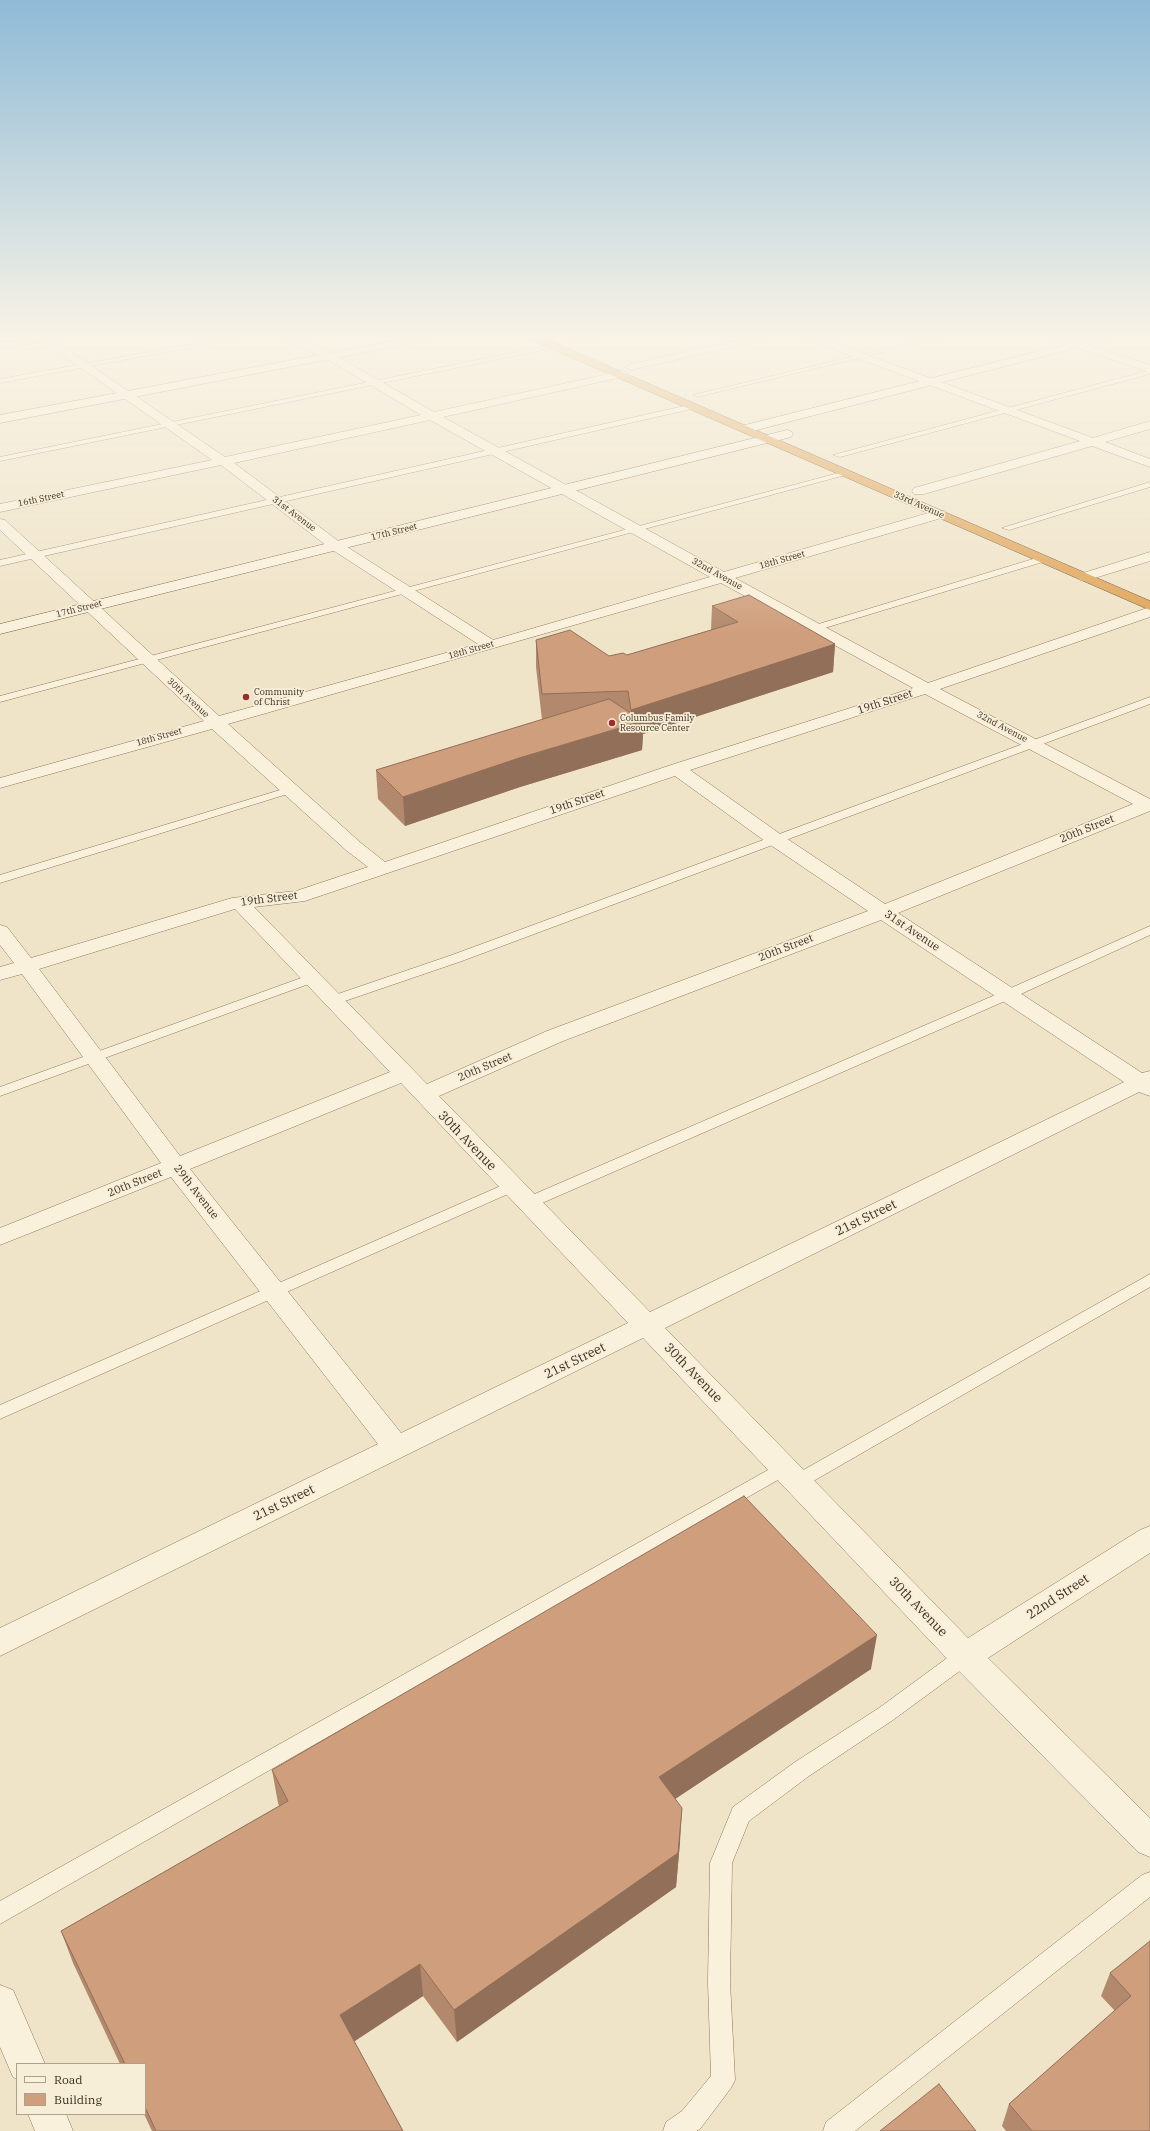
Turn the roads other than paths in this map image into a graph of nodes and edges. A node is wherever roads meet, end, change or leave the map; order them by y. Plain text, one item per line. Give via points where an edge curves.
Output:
1 (110, 436) edge
2 (189, 436) edge
3 (337, 436) edge
4 (470, 436) edge
5 (549, 436) edge
6 (763, 436) edge
7 (779, 436) edge
8 (793, 436) edge
9 (910, 436) edge
10 (1078, 436) edge
11 (1112, 436) edge
12 (769, 439) junction
13 (1093, 442) junction
14 (495, 450) junction
15 (837, 456) junction
16 (0, 459) edge
17 (224, 461) junction
18 (1150, 463) edge
19 (853, 469) junction
20 (1150, 484) edge
21 (905, 485) dead end
22 (565, 489) junction
23 (918, 491) junction
24 (276, 501) junction
25 (940, 507) junction
26 (0, 508) edge
27 (991, 522) dead end
28 (0, 523) edge
29 (1006, 528) junction
30 (636, 530) junction
31 (1027, 537) dead end
32 (336, 546) junction
33 (35, 556) junction
34 (1150, 556) edge
35 (1042, 559) junction
36 (0, 563) edge
37 (1088, 571) junction
38 (1104, 571) junction
39 (723, 577) junction
40 (1124, 579) dead end
41 (408, 592) junction
42 (1150, 606) edge
43 (90, 607) junction
44 (1150, 612) edge
45 (815, 628) junction
46 (0, 629) edge
47 (491, 645) junction
48 (148, 661) junction
49 (928, 688) junction
50 (0, 699) edge
51 (1150, 700) edge
52 (214, 721) junction
53 (1033, 744) junction
54 (677, 769) junction
55 (0, 783) edge
56 (290, 790) junction
57 (1149, 805) edge
58 (776, 840) junction
59 (381, 868) junction
60 (0, 879) edge
61 (239, 902) junction
62 (883, 912) junction
63 (1150, 930) edge
64 (0, 931) edge
65 (27, 965) junction
66 (0, 974) edge
67 (312, 978) junction
68 (1008, 995) junction
69 (334, 1000) junction
70 (94, 1058) junction
71 (404, 1074) junction
72 (1147, 1083) edge
73 (0, 1092) edge
74 (422, 1094) junction
75 (176, 1167) junction
76 (520, 1195) junction
77 (0, 1237) edge
78 (1150, 1280) edge
79 (274, 1292) junction
80 (648, 1325) junction
81 (0, 1412) edge
82 (397, 1448) junction
83 (791, 1475) junction
84 (1150, 1538) edge
85 (0, 1643) edge
86 (965, 1656) junction
87 (1150, 1841) edge
88 (1150, 1883) edge
89 (0, 1913) edge
90 (0, 2003) edge
91 (26, 2063) edge
92 (47, 2115) edge
93 (54, 2131) edge
94 (675, 2131) edge
95 (835, 2131) edge

1 - 16 lane
2 - 17 street, 31st Avenue
3 - 17 street, 16th Street
4 - 14 street, 32nd Avenue
5 - 14 lane
6 - 12 highway, 33rd Avenue
7 - 12 street, 17th Street
8 - 15 highway, 33rd Avenue
9 - 15 lane
10 - 13 street
11 - 13 street
12 - 19 highway, 33rd Avenue
12 - 22 street, 17th Street
13 - 18 street
13 - 23 street
14 - 22 street, 32nd Avenue
14 - 24 lane
15 - 19 highway, 33rd Avenue
17 - 24 street, 31st Avenue
17 - 26 street, 16th Street
19 - 25 highway, 33rd Avenue
19 - 30 lane
20 - 29 lane
21 - 23 highway, 33rd Avenue
22 - 30 street, 32nd Avenue
22 - 32 street, 17th Street
23 - 25 highway, 33rd Avenue
24 - 32 street, 31st Avenue
24 - 33 lane
25 - 35 highway, 33rd Avenue
25 - 39 street, 18th Street
27 - 29 highway
28 - 33 street, 30th Avenue
29 - 31 highway
30 - 39 street, 32nd Avenue
30 - 41 lane
32 - 41 street, 31st Avenue
32 - 43 street, 17th Street
33 - 36 lane
33 - 43 street, 30th Avenue
34 - 38 street
35 - 37 highway, 33rd Avenue
35 - 45 lane
37 - 38 street
37 - 42 highway, 33rd Avenue
38 - 40 highway
39 - 45 street, 32nd Avenue
39 - 47 street, 18th Street
41 - 47 street, 31st Avenue
41 - 48 lane
43 - 46 street, 17th Street
43 - 48 street, 30th Avenue
44 - 49 street, 19th Street
45 - 49 street, 32nd Avenue
47 - 52 street, 18th Street
48 - 50 lane
48 - 52 street, 30th Avenue
49 - 53 street, 32nd Avenue
49 - 54 street, 19th Street
51 - 53 lane
52 - 55 street, 18th Street
52 - 56 street, 30th Avenue
53 - 57 street, 32nd Avenue
53 - 58 lane
54 - 58 street, 31st Avenue
54 - 59 street, 19th Street
56 - 59 street, 30th Avenue
56 - 60 lane
57 - 62 street, 20th Street
58 - 62 street, 31st Avenue
58 - 69 lane via 457,958
59 - 61 street, 19th Street via 298,897
61 - 65 street, 19th Street
61 - 67 street, 30th Avenue
62 - 68 street, 31st Avenue
62 - 74 street, 20th Street via 555,1036
63 - 68 lane
64 - 65 street, 29th Avenue
65 - 66 street, 19th Street
65 - 70 street, 29th Avenue
67 - 69 street, 30th Avenue
67 - 70 lane
68 - 72 street, 31st Avenue
68 - 76 lane
69 - 71 street, 30th Avenue
70 - 73 lane
70 - 75 street, 29th Avenue
71 - 74 street, 30th Avenue
71 - 75 street, 20th Street
72 - 80 street, 21st Street
74 - 76 street, 30th Avenue
75 - 77 street, 20th Street
75 - 79 street, 29th Avenue
76 - 79 lane
76 - 80 street, 30th Avenue
78 - 83 lane
79 - 81 lane
79 - 82 street, 29th Avenue
80 - 82 street, 21st Street
80 - 83 street, 30th Avenue
82 - 85 street, 21st Street
83 - 86 street, 30th Avenue
83 - 89 lane
84 - 86 street, 22nd Street
86 - 87 street, 30th Avenue
86 - 94 lane via 741,1814 721,1863 719,1982 724,2080 691,2120
88 - 95 lane
90 - 91 street
92 - 93 street

